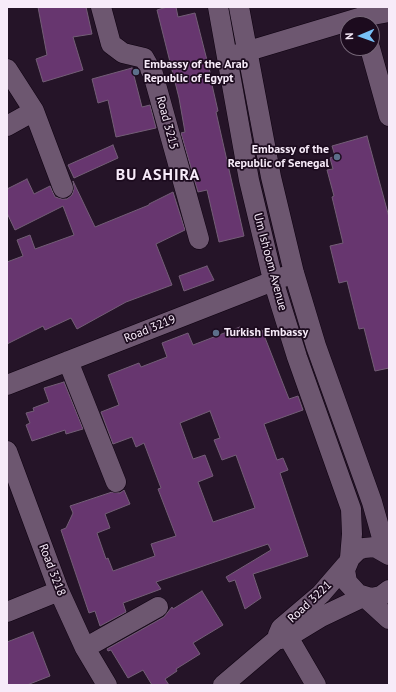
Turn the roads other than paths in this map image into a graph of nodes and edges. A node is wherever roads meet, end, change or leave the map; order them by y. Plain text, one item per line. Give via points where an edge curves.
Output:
1 (101, 7) edge
2 (218, 7) edge
3 (239, 7) edge
4 (389, 12) edge
5 (362, 16) edge
6 (340, 23) edge
7 (247, 51) junction
8 (226, 57) junction
9 (378, 58) edge
10 (7, 69) edge
11 (34, 111) junction
12 (389, 116) edge
13 (7, 126) edge
14 (63, 188) dead end
15 (199, 239) dead end
16 (294, 273) junction
17 (273, 280) junction
18 (68, 361) junction
19 (7, 385) edge
20 (7, 451) edge
21 (116, 482) dead end
22 (387, 554) edge
23 (348, 561) junction
24 (389, 590) edge
25 (59, 591) junction
26 (364, 597) junction
27 (158, 606) dead end
28 (7, 612) edge
29 (389, 619) edge
30 (282, 639) junction
31 (85, 648) junction
32 (107, 685) edge
33 (223, 685) edge
34 (316, 685) edge

1 - 15 street, Road 3215 via 111,44 123,53 144,58 149,64
2 - 8 street, Um Ish'oom Avenue
3 - 7 street, Um Ish'oom Avenue
4 - 5 street
6 - 7 street
7 - 8 street
7 - 16 street, Um Ish'oom Avenue via 271,177
8 - 17 street, Um Ish'oom Avenue via 249,180
9 - 12 street
10 - 11 street
11 - 13 street
11 - 14 street
16 - 17 street, Road 3219
16 - 22 street, Um Ish'oom Avenue via 316,346 372,502
17 - 18 street, Road 3219
17 - 23 street, Um Ish'oom Avenue via 297,357 351,508 352,534
18 - 19 street, Road 3219
18 - 21 street
20 - 25 street, Road 3218
22 - 23 street, Road 3221 via 381,549 369,547 358,550
23 - 26 street, Um Ish'oom Avenue via 346,576 350,587
23 - 30 street, Road 3221 via 321,594 281,628
24 - 26 street, Road 3221 via 376,598
25 - 28 street
25 - 31 street, Road 3218
26 - 29 street
26 - 30 street, Road 3221
27 - 31 street
30 - 33 street, Road 3221
30 - 34 street
31 - 32 street, Road 3218

